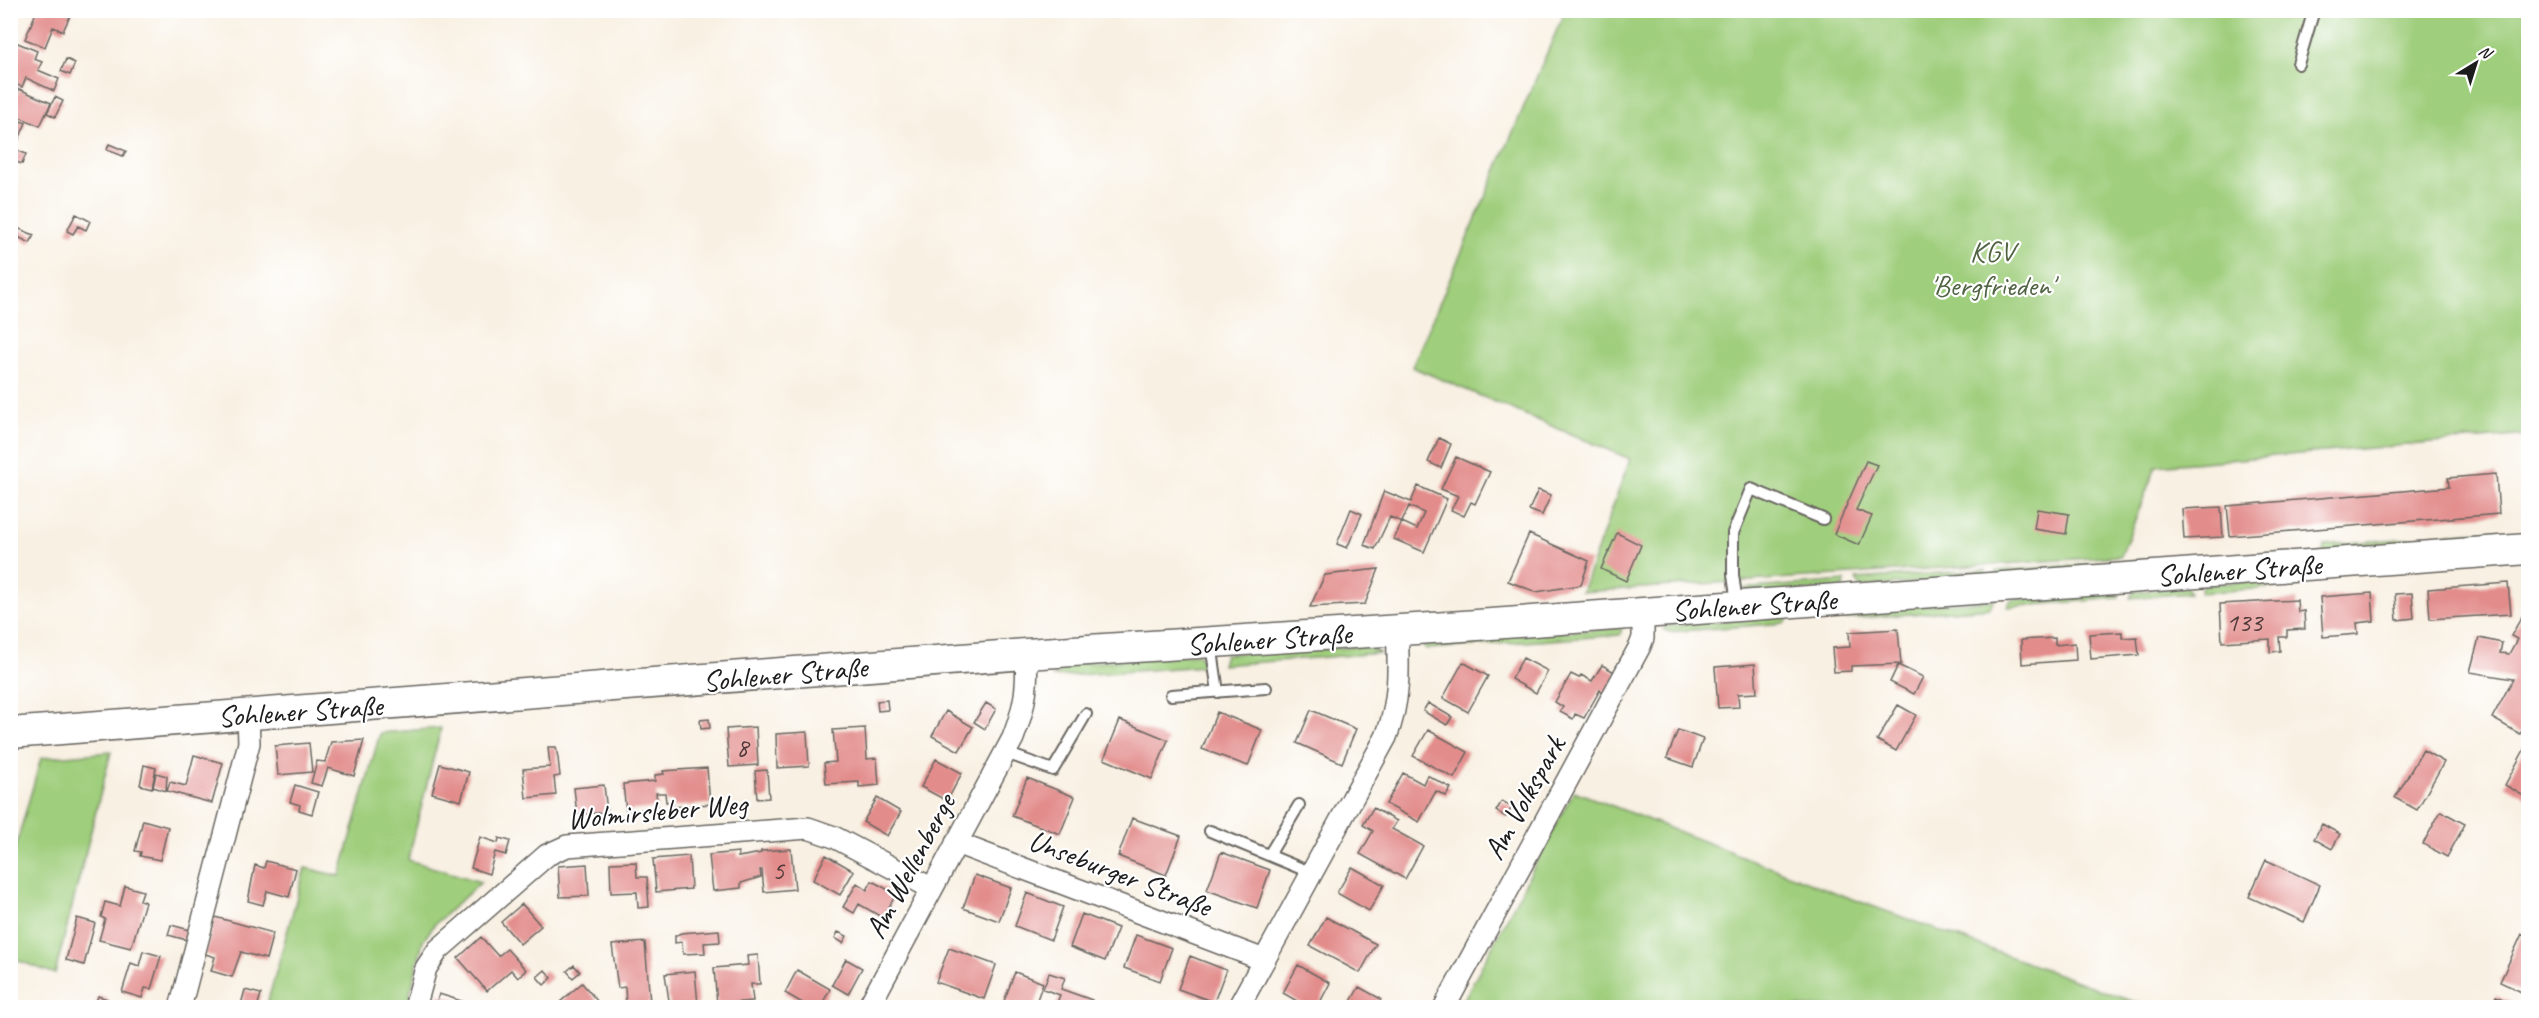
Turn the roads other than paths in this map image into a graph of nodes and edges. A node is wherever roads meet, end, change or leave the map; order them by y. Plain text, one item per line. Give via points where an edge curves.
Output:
1 (2314, 10) edge
2 (2298, 64) dead end
3 (1823, 519) dead end
4 (2529, 549) edge
5 (1737, 606) junction
6 (1643, 613) junction
7 (1398, 630) junction
8 (1211, 644) junction
9 (1026, 654) junction
10 (1266, 688) dead end
11 (1218, 692) junction
12 (1171, 695) dead end
13 (1086, 714) dead end
14 (248, 715) junction
15 (10, 733) edge
16 (1006, 753) junction
17 (1299, 805) dead end
18 (1210, 831) dead end
19 (956, 843) junction
20 (1269, 855) junction
21 (1312, 873) junction
22 (931, 888) junction
23 (1264, 960) junction
24 (180, 1008) edge
25 (415, 1008) edge
26 (868, 1008) edge
27 (1238, 1008) edge
28 (1444, 1008) edge

1 - 2 lane
3 - 5 lane via 1751,489 1733,532
4 - 5 street, Sohlener Straße
5 - 6 street, Sohlener Straße
6 - 7 street, Sohlener Straße
6 - 28 street, Am Volkspark via 1640,646
7 - 8 street, Sohlener Straße
7 - 21 street via 1399,672 1390,729
8 - 9 street, Sohlener Straße
8 - 11 lane
9 - 14 street, Sohlener Straße
9 - 16 street, Am Wellenberge via 1024,708
10 - 11 lane
11 - 12 lane
13 - 16 lane via 1053,770
14 - 15 street, Sohlener Straße
14 - 24 street via 249,744
16 - 19 street, Am Wellenberge
17 - 20 lane
18 - 20 lane
19 - 22 street, Am Wellenberge
19 - 23 street, Unseburger Straße
20 - 21 lane
21 - 23 street
22 - 25 street, Wolmirsleber Weg via 834,837 808,828 567,846 547,855 438,950 426,968
22 - 26 street, Am Wellenberge
23 - 27 street

